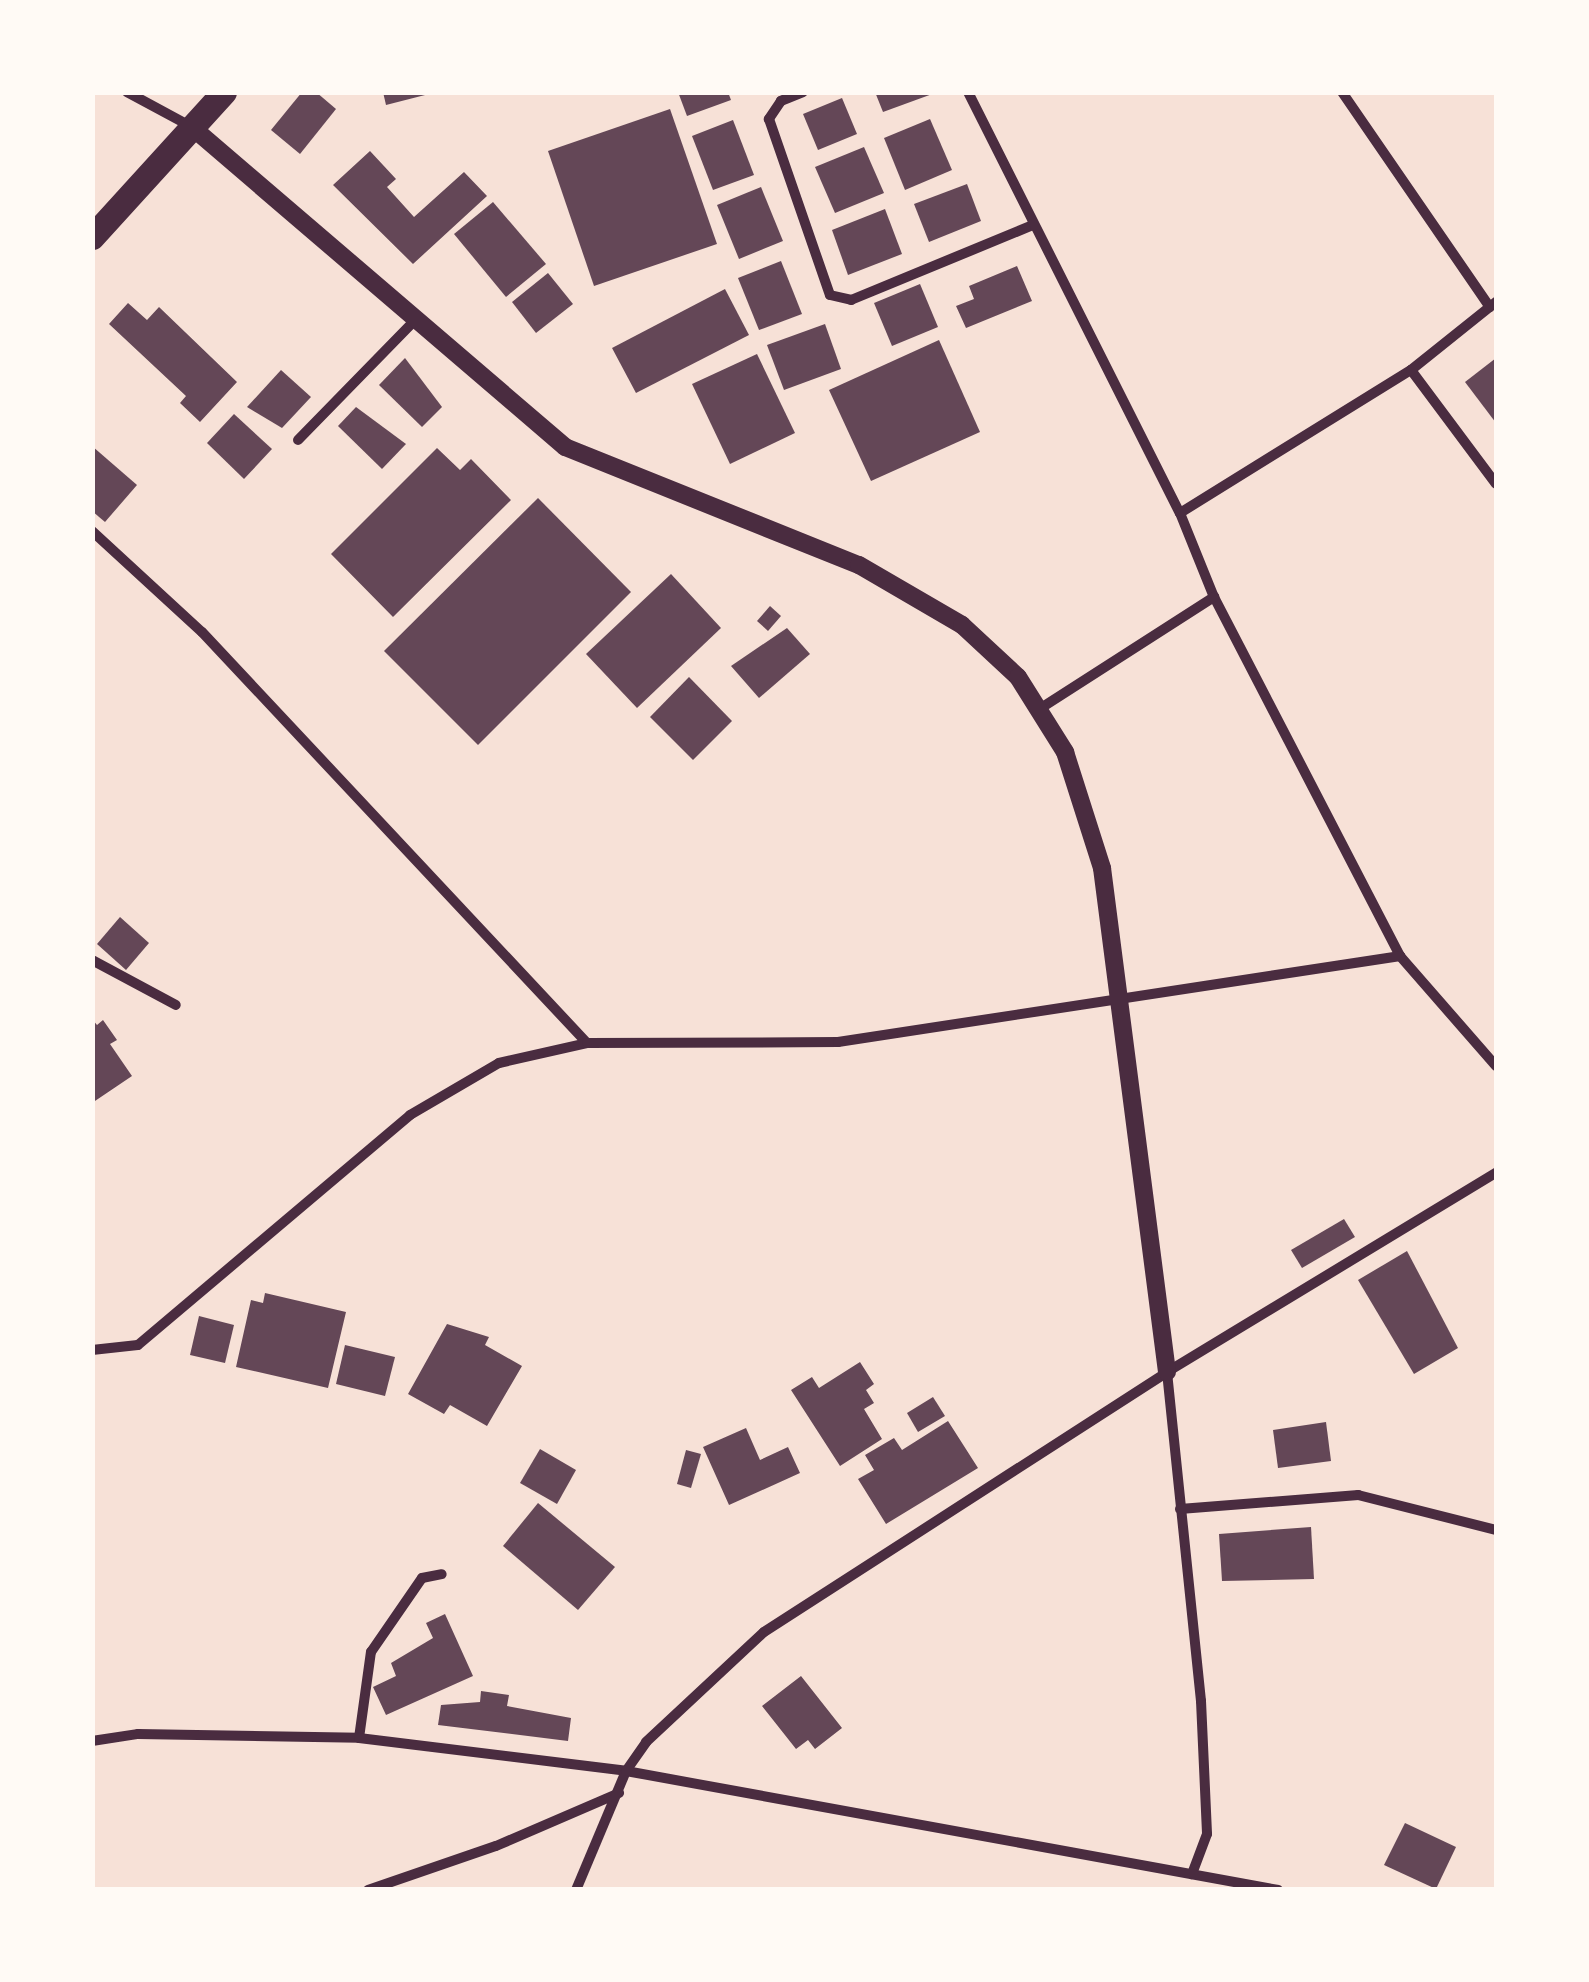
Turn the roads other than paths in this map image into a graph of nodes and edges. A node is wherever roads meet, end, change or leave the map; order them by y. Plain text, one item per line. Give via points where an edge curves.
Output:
1 (126, 92) edge
2 (224, 92) edge
3 (803, 92) edge
4 (968, 92) edge
5 (1342, 92) edge
6 (193, 128) junction
7 (1033, 225) junction
8 (92, 237) edge
9 (1494, 304) edge
10 (414, 321) junction
11 (1411, 370) junction
12 (298, 440) dead end
13 (1496, 484) edge
14 (1180, 513) junction
15 (92, 531) edge
16 (1214, 597) junction
17 (1041, 708) junction
18 (1400, 956) junction
19 (92, 960) edge
20 (1120, 998) junction
21 (176, 1005) dead end
22 (586, 1043) junction
23 (1496, 1066) edge
24 (1496, 1174) edge
25 (92, 1350) edge
26 (1167, 1372) junction
27 (1180, 1509) junction
28 (1496, 1530) edge
29 (442, 1574) dead end
30 (359, 1738) junction
31 (92, 1740) edge
32 (626, 1771) junction
33 (619, 1793) junction
34 (1192, 1874) junction
35 (368, 1890) edge
36 (576, 1890) edge
37 (1278, 1890) edge

1 - 6 street
2 - 6 main road
3 - 7 street via 781,101 769,119 830,295 850,300
4 - 7 street
5 - 9 street
6 - 8 main road
6 - 10 street
7 - 14 street
9 - 11 street
10 - 12 street
10 - 17 street via 565,446 911,592 991,651
11 - 13 street
11 - 14 street
14 - 16 street
15 - 22 street via 202,632
16 - 17 street
16 - 18 street
17 - 20 street via 1065,752 1102,868
18 - 20 street
18 - 23 street
19 - 21 street
20 - 22 street via 838,1042
20 - 26 street
22 - 25 street via 499,1063 457,1082 138,1345
24 - 26 street
26 - 27 street
26 - 32 street via 764,1632 646,1742
27 - 28 street via 1358,1494
27 - 34 street via 1206,1834
29 - 30 street via 422,1578 371,1652
30 - 31 street via 138,1734
30 - 32 street
32 - 33 street
32 - 34 street
33 - 35 street via 496,1846
33 - 36 street
34 - 37 street

